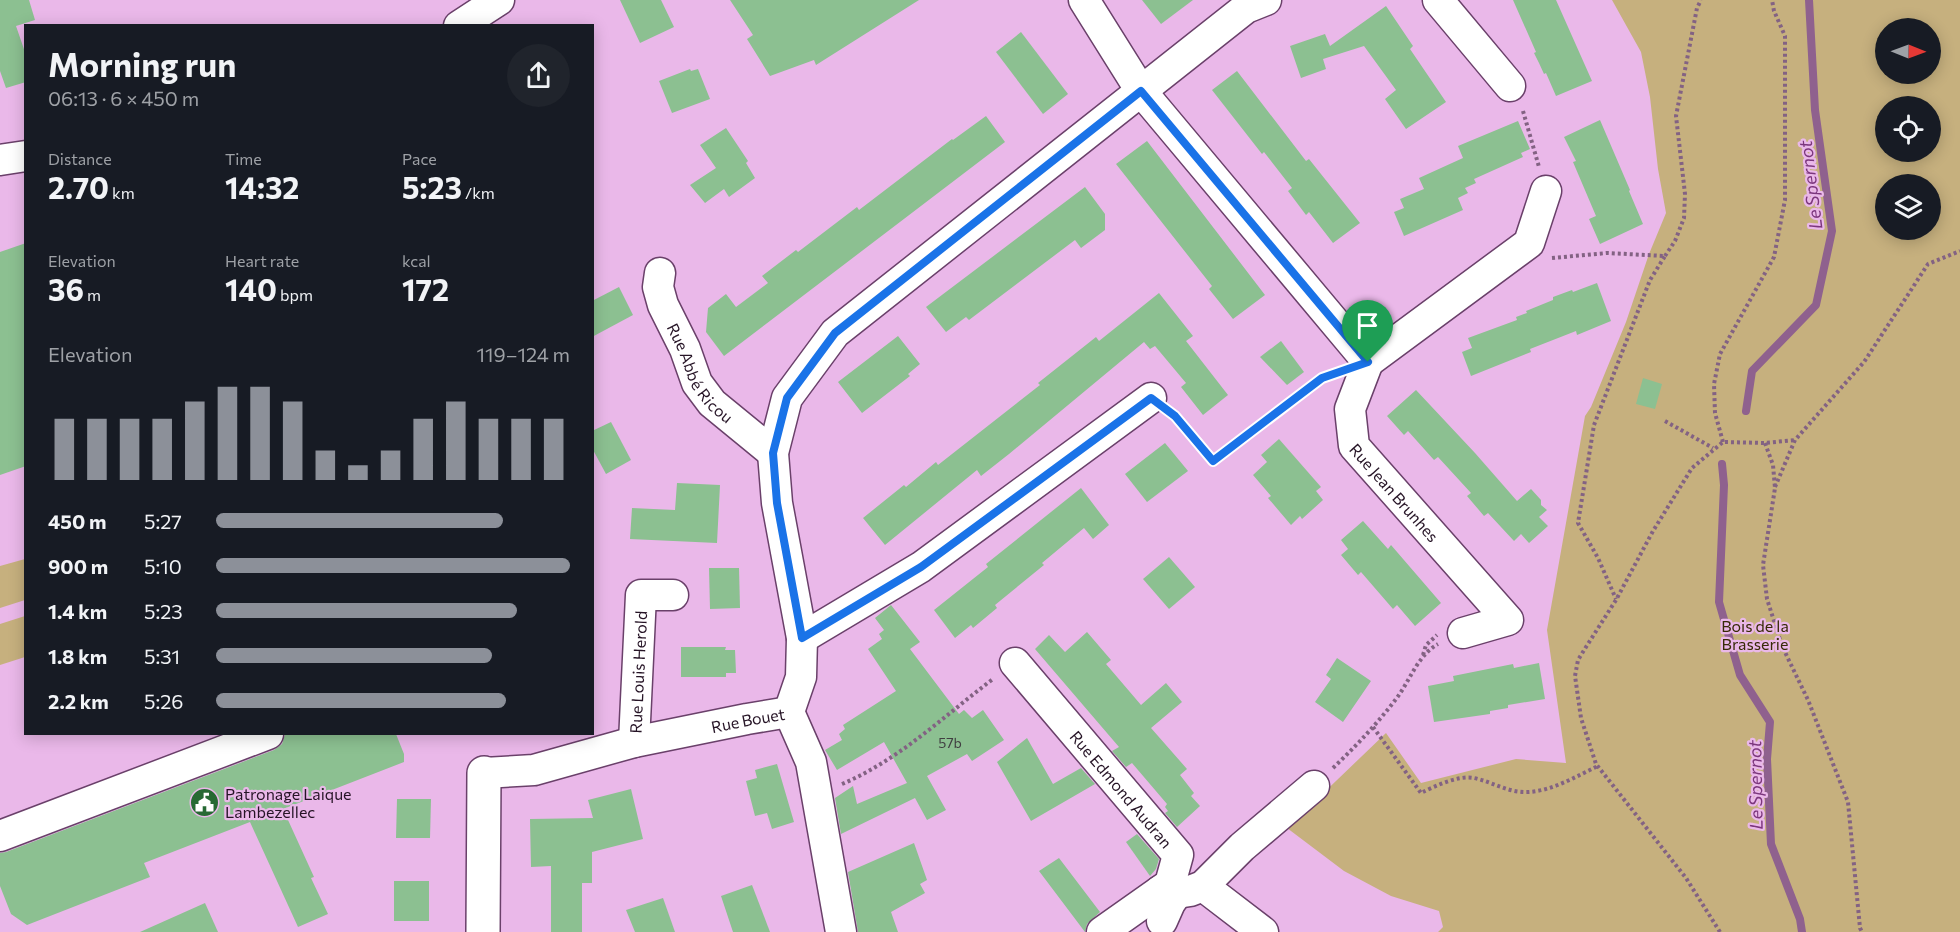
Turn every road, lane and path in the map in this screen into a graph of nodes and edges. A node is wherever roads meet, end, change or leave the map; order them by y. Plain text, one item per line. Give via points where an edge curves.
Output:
1 (499, 0) edge
2 (1084, 0) edge
3 (1266, 0) edge
4 (1438, 0) edge
5 (1701, 0) edge
6 (1772, 0) edge
7 (462, 24) edge
8 (1510, 86) joint
9 (1141, 91) junction
10 (24, 156) edge
11 (0, 160) edge
12 (1546, 191) joint
13 (1528, 243) junction
14 (1960, 251) edge
15 (1665, 256) junction
16 (660, 273) dead end
17 (1368, 362) junction
18 (1151, 398) joint
19 (1665, 421) dead end
20 (1795, 440) junction
21 (1723, 442) junction
22 (1765, 443) junction
23 (1713, 448) junction
24 (773, 453) junction
25 (1775, 488) junction
26 (673, 595) dead end
27 (1616, 600) junction
28 (1463, 633) dead end
29 (802, 638) junction
30 (1433, 647) dead end
31 (1015, 663) joint
32 (789, 712) junction
33 (1373, 727) junction
34 (265, 735) edge
35 (634, 742) junction
36 (1598, 766) junction
37 (484, 773) joint
38 (1314, 786) joint
39 (817, 795) junction
40 (0, 836) edge
41 (1180, 890) junction
42 (1162, 921) dead end
43 (483, 932) edge
44 (840, 932) edge
45 (1102, 932) edge
46 (1263, 932) edge
47 (1720, 932) edge
48 (1862, 932) edge

1 - 7 street
2 - 9 street
3 - 9 street via 1246,8
4 - 8 street
5 - 15 path via 1676,116 1684,218
6 - 21 path via 1785,36 1785,200 1774,257 1720,354 1714,384 1715,413
8 - 12 path via 1517,91
9 - 17 street
9 - 24 street via 835,333 787,398
10 - 11 street
12 - 13 street
13 - 15 path via 1551,258 1607,253
13 - 17 street
14 - 20 path via 1928,264 1864,362
15 - 27 path via 1650,280 1594,425 1578,523
16 - 24 street, Rue Abbé Ricou via 658,287 663,305 686,349 697,383 712,403
17 - 18 path via 1322,378 1213,461 1175,416
17 - 28 street, Rue Jean Brunhes via 1350,409 1354,446 1508,620
18 - 29 street via 921,567
19 - 23 path
20 - 22 path
20 - 25 path
21 - 22 path
21 - 23 path
22 - 25 path via 1773,465
23 - 27 path via 1692,468
24 - 29 street via 777,503
25 - 48 path via 1763,565 1767,599 1782,646 1848,802
26 - 35 street, Rue Louis Herold via 641,595
27 - 36 path via 1578,660 1575,676 1581,718
29 - 32 street via 801,678
30 - 33 path
31 - 39 path via 914,741 856,778
31 - 41 street, Rue Edmond Audran via 1178,855 1170,884
32 - 35 street, Rue Bouet
32 - 39 street, Rue Bouet via 811,762
33 - 36 path via 1420,793 1473,778 1512,792 1531,792
33 - 38 path
34 - 40 street
35 - 37 street, Rue Bouet via 534,770
36 - 47 path via 1686,878
37 - 43 main road
38 - 41 street via 1242,847
39 - 44 street, Rue Bouet
41 - 42 street
41 - 45 street, Rue Edmond Audran
41 - 46 street

